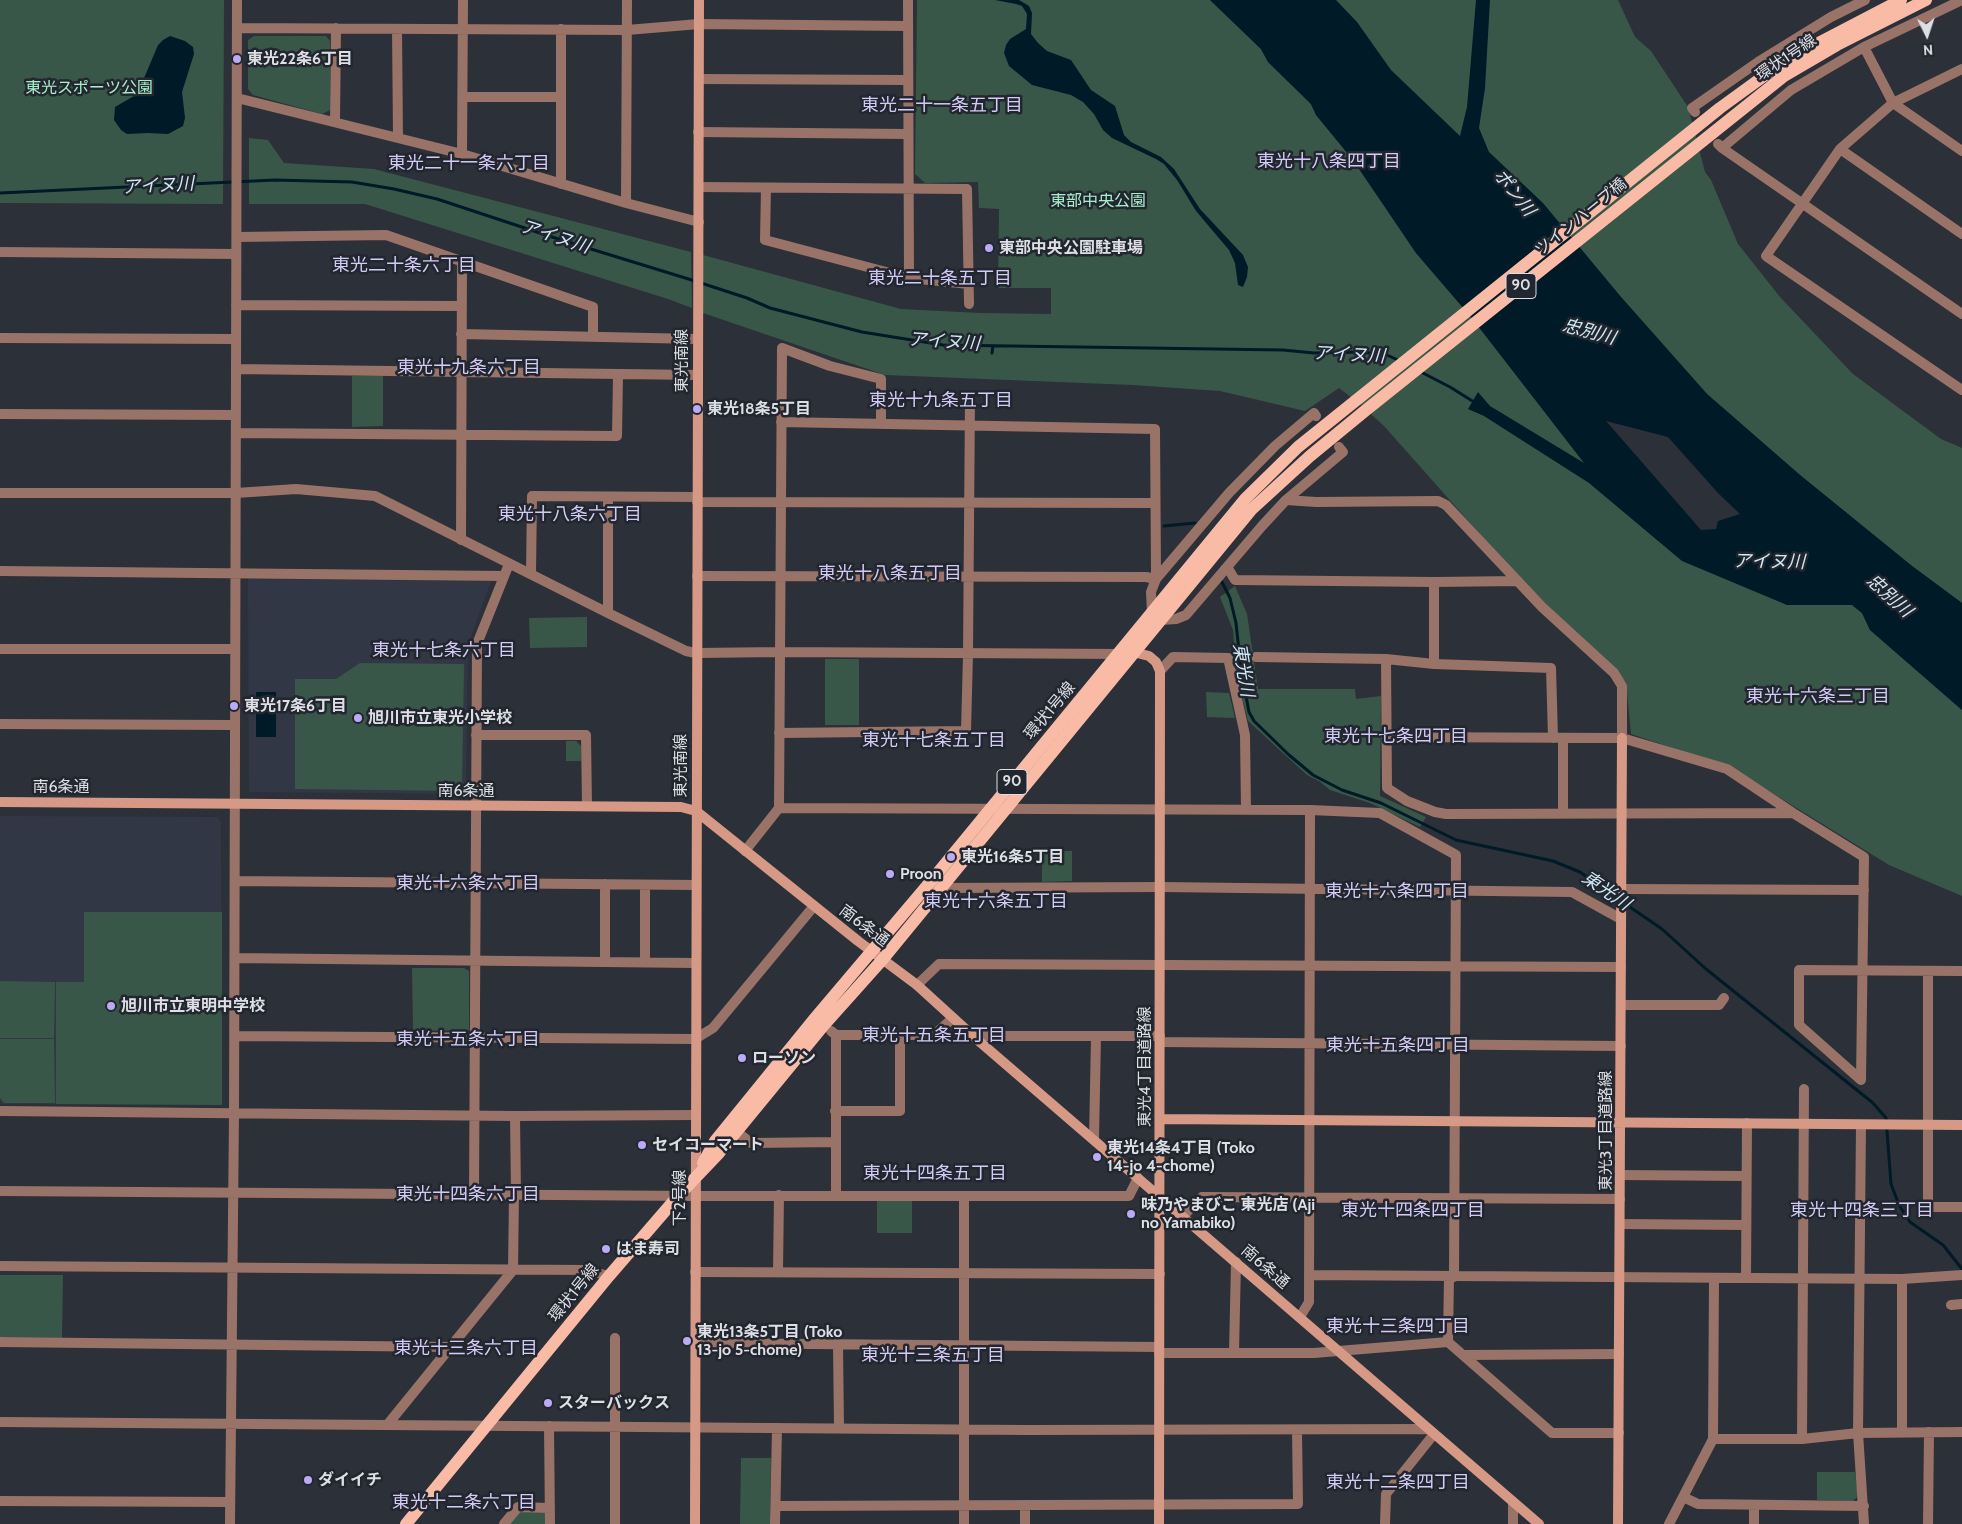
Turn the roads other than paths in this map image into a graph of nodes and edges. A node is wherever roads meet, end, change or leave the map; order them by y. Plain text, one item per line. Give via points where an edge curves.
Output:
1 (237, 0) edge
2 (463, 0) edge
3 (627, 0) edge
4 (699, 0) edge
5 (908, 0) edge
6 (1865, 0) edge
7 (1901, 0) edge
8 (1926, 0) edge
9 (1962, 0) edge
10 (699, 24) junction
11 (908, 26) junction
12 (237, 28) junction
13 (336, 28) junction
14 (397, 29) junction
15 (462, 29) junction
16 (561, 29) junction
17 (627, 30) junction
18 (1864, 47) junction
19 (1962, 69) edge
20 (699, 78) junction
21 (908, 80) junction
22 (463, 97) junction
23 (561, 97) junction
24 (237, 98) junction
25 (1894, 103) junction
26 (1695, 112) dead end
27 (335, 122) junction
28 (698, 132) junction
29 (908, 134) junction
30 (398, 137) junction
31 (1667, 149) joint
32 (1840, 149) junction
33 (1962, 151) edge
34 (462, 154) junction
35 (1676, 162) joint
36 (561, 184) junction
37 (699, 187) junction
38 (766, 188) junction
39 (908, 189) junction
40 (1802, 202) junction
41 (626, 203) junction
42 (699, 222) junction
43 (1962, 234) edge
44 (236, 237) junction
45 (0, 252) edge
46 (236, 254) junction
47 (462, 262) junction
48 (909, 278) junction
49 (969, 284) junction
50 (969, 304) dead end
51 (236, 305) junction
52 (461, 306) junction
53 (1962, 314) edge
54 (461, 334) junction
55 (594, 336) junction
56 (0, 338) edge
57 (236, 338) junction
58 (697, 339) junction
59 (236, 369) junction
60 (461, 371) junction
61 (618, 375) junction
62 (697, 375) junction
63 (1962, 390) edge
64 (970, 396) dead end
65 (1357, 398) joint
66 (1366, 410) joint
67 (0, 414) edge
68 (1315, 414) dead end
69 (236, 415) junction
70 (781, 422) junction
71 (881, 424) junction
72 (970, 425) junction
73 (236, 433) junction
74 (462, 434) junction
75 (1341, 450) dead end
76 (0, 493) edge
77 (236, 493) junction
78 (608, 497) junction
79 (697, 499) junction
80 (1286, 500) junction
81 (780, 502) junction
82 (969, 502) junction
83 (1155, 503) junction
84 (461, 540) junction
85 (509, 564) junction
86 (1225, 569) junction
87 (0, 571) edge
88 (236, 572) junction
89 (531, 574) junction
90 (504, 576) junction
91 (697, 576) junction
92 (780, 576) junction
93 (968, 576) junction
94 (1156, 579) junction
95 (1518, 581) junction
96 (1434, 582) junction
97 (608, 613) junction
98 (1156, 616) junction
99 (0, 649) edge
100 (235, 649) junction
101 (780, 652) junction
102 (1133, 652) junction
103 (696, 653) junction
104 (968, 654) junction
105 (1117, 655) junction
106 (1256, 657) dead end
107 (1386, 659) junction
108 (1434, 664) junction
109 (1160, 671) junction
110 (0, 724) edge
111 (234, 725) junction
112 (779, 733) junction
113 (476, 735) junction
114 (1386, 737) junction
115 (1558, 738) junction
116 (1622, 738) junction
117 (0, 802) edge
118 (234, 804) junction
119 (476, 806) junction
120 (587, 806) junction
121 (779, 808) junction
122 (990, 808) junction
123 (1007, 809) junction
124 (1162, 810) junction
125 (1246, 810) junction
126 (1310, 810) junction
127 (696, 811) junction
128 (1563, 813) junction
129 (1793, 813) junction
130 (1622, 814) junction
131 (745, 851) junction
132 (235, 881) junction
133 (476, 884) junction
134 (605, 884) junction
135 (936, 884) junction
136 (645, 885) junction
137 (696, 885) junction
138 (1161, 887) junction
139 (1309, 890) junction
140 (1864, 890) junction
141 (1457, 891) junction
142 (1622, 892) junction
143 (814, 906) junction
144 (1621, 914) junction
145 (872, 952) junction
146 (235, 958) junction
147 (883, 959) junction
148 (476, 961) junction
149 (605, 962) junction
150 (645, 962) junction
151 (696, 962) junction
152 (1160, 964) junction
153 (1309, 966) junction
154 (1456, 967) junction
155 (1621, 967) junction
156 (1864, 970) junction
157 (1928, 971) junction
158 (1962, 971) edge
159 (917, 985) junction
160 (1724, 998) dead end
161 (1621, 1005) junction
162 (953, 1018) junction
163 (820, 1021) junction
164 (836, 1034) junction
165 (900, 1035) junction
166 (234, 1036) junction
167 (973, 1036) junction
168 (1096, 1036) junction
169 (476, 1037) junction
170 (695, 1039) junction
171 (1160, 1039) junction
172 (1310, 1043) junction
173 (1455, 1045) junction
174 (1621, 1046) junction
175 (1804, 1089) dead end
176 (0, 1111) edge
177 (835, 1111) junction
178 (234, 1114) junction
179 (475, 1115) junction
180 (515, 1116) junction
181 (696, 1116) junction
182 (1160, 1119) junction
183 (1309, 1121) junction
184 (1456, 1121) junction
185 (1620, 1122) junction
186 (1747, 1123) junction
187 (1804, 1124) junction
188 (1866, 1125) junction
189 (1928, 1125) junction
190 (1962, 1125) edge
191 (736, 1132) junction
192 (1094, 1140) junction
193 (836, 1142) junction
194 (1620, 1175) junction
195 (1746, 1176) junction
196 (695, 1178) junction
197 (1138, 1178) junction
198 (0, 1191) edge
199 (234, 1192) junction
200 (474, 1194) junction
201 (515, 1194) junction
202 (779, 1195) junction
203 (836, 1195) junction
204 (678, 1196) junction
205 (695, 1196) junction
206 (964, 1196) junction
207 (1160, 1197) junction
208 (1309, 1198) junction
209 (1455, 1199) junction
210 (1620, 1199) junction
211 (1962, 1207) edge
212 (1183, 1216) junction
213 (1620, 1224) junction
214 (1746, 1225) junction
215 (1236, 1262) junction
216 (0, 1266) edge
217 (233, 1268) junction
218 (513, 1270) junction
219 (695, 1272) junction
220 (778, 1272) junction
221 (965, 1273) junction
222 (1160, 1274) junction
223 (1309, 1275) junction
224 (1961, 1275) edge
225 (610, 1276) junction
226 (1451, 1277) junction
227 (1619, 1278) junction
228 (1714, 1278) junction
229 (1746, 1278) junction
230 (1802, 1278) junction
231 (1859, 1278) junction
232 (1902, 1278) junction
233 (1300, 1317) junction
234 (615, 1338) dead end
235 (0, 1342) edge
236 (695, 1342) junction
237 (1448, 1342) junction
238 (233, 1344) junction
239 (838, 1344) junction
240 (964, 1345) junction
241 (452, 1347) junction
242 (1159, 1350) junction
243 (1338, 1350) junction
244 (1234, 1353) junction
245 (1619, 1354) junction
246 (1465, 1355) junction
247 (0, 1422) edge
248 (231, 1424) junction
249 (388, 1424) junction
250 (488, 1425) junction
251 (549, 1426) junction
252 (615, 1426) junction
253 (838, 1427) junction
254 (695, 1428) junction
255 (777, 1428) junction
256 (964, 1429) junction
257 (1160, 1429) junction
258 (1297, 1430) junction
259 (1431, 1432) junction
260 (1902, 1432) junction
261 (1929, 1432) junction
262 (1962, 1432) edge
263 (1619, 1433) junction
264 (1858, 1433) junction
265 (1714, 1439) junction
266 (1802, 1439) junction
267 (1683, 1497) junction
268 (0, 1501) edge
269 (230, 1502) junction
270 (1513, 1502) junction
271 (1159, 1505) junction
272 (1754, 1505) junction
273 (776, 1506) junction
274 (964, 1506) junction
275 (1025, 1506) junction
276 (1864, 1506) junction
277 (550, 1508) junction
278 (230, 1524) edge
279 (406, 1524) edge
280 (504, 1524) edge
281 (550, 1524) edge
282 (615, 1524) edge
283 (695, 1524) edge
284 (776, 1524) edge
285 (964, 1524) edge
286 (1025, 1524) edge
287 (1159, 1524) edge
288 (1385, 1524) edge
289 (1513, 1524) edge
290 (1539, 1524) edge
291 (1618, 1524) edge
292 (1669, 1524) edge
293 (1754, 1524) edge
294 (1864, 1524) edge
295 (1928, 1524) edge

1 - 12 street
2 - 15 street
3 - 17 street
4 - 10 street, 東光南線
5 - 11 street
6 - 26 street via 1758,62 1692,108
7 - 31 main road, 環状1号線 / 90 via 1775,68
8 - 35 main road, 環状1号線 / 90 via 1790,72
9 - 18 street
10 - 11 street
10 - 17 street
10 - 20 street, 東光南線
11 - 21 street
12 - 13 street
12 - 24 street
13 - 14 street
13 - 27 street
14 - 15 street
14 - 30 street
15 - 16 street
15 - 22 street
16 - 17 street
16 - 23 street
17 - 41 street
18 - 25 street
18 - 40 street via 1791,90 1720,146
19 - 25 street
20 - 21 street
20 - 28 street, 東光南線
21 - 29 street
22 - 23 street
22 - 34 street
23 - 36 street
24 - 27 street
24 - 44 street
25 - 32 street
25 - 33 street
27 - 30 street
28 - 29 street
28 - 37 street, 東光南線
29 - 39 street
30 - 34 street
31 - 65 main road, ツインハープ橋 / 90
32 - 40 street
32 - 43 street
34 - 36 street
35 - 66 main road, ツインハープ橋 / 90
36 - 41 street
37 - 38 street
37 - 42 street, 東光南線
38 - 39 street
38 - 48 street via 766,240
39 - 48 street
39 - 49 street via 967,189
40 - 53 street
40 - 63 street via 1766,256
41 - 42 street
42 - 58 street, 東光南線
44 - 46 street
44 - 47 street via 386,235
45 - 46 street
46 - 51 street
47 - 52 street
47 - 55 street via 593,307
48 - 49 street
49 - 50 street
51 - 52 street
51 - 57 street
52 - 54 street
54 - 55 street
54 - 60 street
55 - 58 street
56 - 57 street
57 - 59 street
58 - 62 street, 東光南線
59 - 60 street
59 - 69 street
60 - 61 street
60 - 74 street
61 - 62 street
61 - 74 street via 617,436
62 - 79 street, 東光南線
64 - 72 street
65 - 98 main road, 環状1号線 / 90 via 1298,447 1245,499
66 - 98 main road, 環状1号線 / 90 via 1252,509
67 - 69 street
68 - 94 street via 1275,446 1229,493
69 - 73 street
70 - 71 street
70 - 71 street via 782,348 830,366 881,379
70 - 81 street
71 - 72 street
72 - 82 street
72 - 83 street via 1155,429
73 - 74 street
73 - 77 street
74 - 84 street
75 - 80 street
76 - 77 street
77 - 84 street via 296,489 375,496
77 - 88 street
78 - 79 street
78 - 89 street via 532,496
78 - 97 street
79 - 81 street
79 - 91 street, 東光南線
80 - 86 street
80 - 95 street via 1438,501 1446,505
81 - 82 street
81 - 92 street
82 - 83 street
82 - 93 street
83 - 94 street
84 - 85 street
85 - 89 street
85 - 90 street
86 - 96 street via 1236,580
86 - 98 street via 1186,615 1176,619
87 - 88 street
88 - 90 street
88 - 100 street
89 - 97 street
90 - 113 street via 477,644
91 - 92 street
91 - 103 street, 東光南線
92 - 93 street
92 - 101 street
93 - 94 street
93 - 104 street
94 - 98 street via 1151,592
95 - 96 street
95 - 116 street via 1619,680 1622,686
96 - 108 street
97 - 103 street
98 - 102 main road, 環状1号線 / 90
98 - 105 main road, 環状1号線 / 90
99 - 100 street
100 - 111 street
101 - 103 street
101 - 104 street
101 - 112 street
102 - 105 street
102 - 109 street via 1149,656
102 - 123 main road, 環状1号線 / 90
103 - 127 street, 東光南線
104 - 105 street
104 - 112 street via 966,731
105 - 122 main road, 環状1号線 / 90
106 - 107 street
107 - 108 street
107 - 114 street
108 - 115 street via 1551,668
109 - 124 street, 東光4丁目道路線
109 - 125 street via 1173,657 1228,658 1245,735
110 - 111 street
111 - 118 street
112 - 121 street
113 - 119 street
113 - 120 street via 586,735
114 - 115 street
114 - 128 street via 1387,788 1406,801 1446,814
115 - 116 street
115 - 128 street
116 - 129 street via 1727,769
116 - 130 street, 東光3丁目道路線
117 - 118 street, 南6条通
118 - 119 street, 南6条通
118 - 132 street
119 - 120 street, 南6条通
119 - 133 street
120 - 127 street, 南6条通 via 681,807
121 - 122 street
121 - 131 street
122 - 123 street
122 - 135 main road, 環状1号線 / 90
123 - 124 street
123 - 135 main road, 環状1号線 / 90
124 - 125 street
124 - 138 street, 東光4丁目道路線
125 - 126 street
126 - 139 street
126 - 141 street via 1380,813 1456,855
127 - 131 street, 南6条通
127 - 137 street, 下2号線
128 - 130 street
129 - 130 street
129 - 140 street via 1864,857
130 - 142 street, 東光3丁目道路線
131 - 143 street, 南6条通
132 - 133 street
132 - 146 street
133 - 134 street
133 - 148 street
134 - 136 street
134 - 149 street
135 - 138 street
135 - 145 main road, 環状1号線 / 90
135 - 147 main road, 環状1号線 / 90
136 - 137 street
136 - 150 street
137 - 151 street, 下2号線
138 - 139 street
138 - 152 street, 東光4丁目道路線
139 - 141 street
139 - 153 street
140 - 142 street
140 - 156 street
141 - 144 street via 1572,892
141 - 154 street
142 - 144 street, 東光3丁目道路線
143 - 145 street, 南6条通
143 - 170 street via 713,1028
144 - 155 street, 東光3丁目道路線
145 - 147 street, 南6条通
145 - 163 main road, 環状1号線 / 90
146 - 148 street
146 - 166 street
147 - 159 street, 南6条通
147 - 163 main road, 環状1号線 / 90
148 - 149 street
148 - 169 street
149 - 150 street
150 - 151 street
151 - 170 street, 下2号線
152 - 153 street
152 - 159 street via 939,964
152 - 171 street, 東光4丁目道路線
153 - 154 street
153 - 172 street
154 - 155 street
154 - 173 street
155 - 161 street, 東光3丁目道路線
156 - 156 street via 1799,970 1799,1025 1861,1080
156 - 157 street
157 - 158 street
157 - 189 street
159 - 162 street, 南6条通
160 - 161 street via 1719,1005
161 - 174 street, 東光3丁目道路線
162 - 165 street via 934,1035
162 - 167 street, 南6条通
163 - 164 street
163 - 191 main road, 環状1号線 / 90
163 - 196 main road, 環状1号線 / 90 via 715,1141
164 - 165 street
164 - 177 street
165 - 177 street via 900,1112
166 - 169 street
166 - 178 street
167 - 168 street
167 - 192 street, 南6条通
168 - 171 street
168 - 192 street
169 - 170 street
169 - 179 street
170 - 181 street, 下2号線
171 - 172 street
171 - 182 street, 東光4丁目道路線
172 - 173 street
172 - 183 street
173 - 174 street
173 - 184 street
174 - 185 street, 東光3丁目道路線
175 - 187 street
176 - 178 street
177 - 193 street
178 - 179 street
178 - 199 street
179 - 180 street
179 - 200 street
180 - 181 street
180 - 201 street
181 - 196 street, 下2号線
182 - 183 street
182 - 207 street, 東光4丁目道路線
183 - 184 street
183 - 208 street
184 - 185 street
184 - 209 street
185 - 186 street
185 - 194 street, 東光3丁目道路線
186 - 187 street
186 - 195 street
187 - 188 street
187 - 230 street
188 - 189 street
188 - 231 street
189 - 190 street
189 - 211 street via 1928,1207
191 - 193 street via 751,1143
191 - 196 main road, 環状1号線 / 90
192 - 197 street, 南6条通
193 - 203 street
194 - 195 street
194 - 210 street, 東光3丁目道路線
195 - 214 street
196 - 204 main road, 環状1号線 / 90
196 - 205 street, 下2号線
197 - 206 street via 1129,1196
197 - 207 street, 南6条通
198 - 199 street
199 - 200 street
199 - 217 street
200 - 201 street
201 - 204 street
201 - 218 street
202 - 203 street
202 - 205 street
202 - 220 street
203 - 206 street
204 - 205 street
204 - 225 main road, 環状1号線 / 90
205 - 219 street, 下2号線
206 - 221 street
207 - 212 street, 南6条通
207 - 222 street, 東光4丁目道路線
208 - 209 street
208 - 212 street via 1202,1197
208 - 223 street
209 - 210 street
209 - 226 street
210 - 213 street, 東光3丁目道路線
212 - 215 street, 南6条通
213 - 214 street
213 - 227 street, 東光3丁目道路線
214 - 229 street
215 - 233 street, 南6条通
215 - 244 street
216 - 217 street
217 - 218 street
217 - 238 street
218 - 225 street via 586,1270
218 - 241 street
219 - 220 street
219 - 236 street, 下2号線
220 - 221 street
221 - 222 street
221 - 240 street
222 - 242 street, 東光4丁目道路線
223 - 226 street
223 - 233 street via 1309,1302
224 - 232 street
225 - 250 main road, 環状1号線 / 90
226 - 227 street
226 - 237 street
227 - 228 street
227 - 245 street, 東光3丁目道路線
228 - 229 street
228 - 265 street
229 - 230 street
230 - 231 street
230 - 266 street
231 - 232 street
231 - 264 street
232 - 260 street
233 - 243 street, 南6条通
234 - 252 street
235 - 238 street
236 - 239 street
236 - 254 street, 下2号線
237 - 243 street
237 - 246 street
238 - 241 street
238 - 248 street
239 - 240 street
239 - 253 street
240 - 242 street
240 - 256 street
241 - 249 street
242 - 244 street
242 - 257 street, 東光4丁目道路線
243 - 244 street
243 - 259 street, 南6条通
245 - 246 street
245 - 263 street, 東光3丁目道路線
246 - 263 street via 1552,1433
247 - 248 street
248 - 249 street
248 - 269 street
249 - 250 street
250 - 251 street
250 - 279 main road, 環状1号線 / 90
251 - 252 street
251 - 277 street
252 - 254 street
252 - 282 street
253 - 255 street
253 - 256 street
254 - 255 street
254 - 283 street, 下2号線
255 - 273 street
256 - 257 street
256 - 274 street
257 - 258 street
257 - 271 street, 東光4丁目道路線
258 - 259 street
258 - 271 street via 1298,1504
259 - 270 street, 南6条通
259 - 288 street via 1386,1494
260 - 261 street
260 - 264 street
261 - 262 street
261 - 295 street
263 - 291 street, 東光3丁目道路線
264 - 266 street
264 - 276 street
265 - 266 street
265 - 267 street
267 - 272 street via 1698,1504
267 - 292 street
268 - 269 street
269 - 278 street
270 - 289 street
270 - 290 street, 南6条通
271 - 275 street
271 - 287 street, 東光4丁目道路線
272 - 276 street
272 - 293 street
273 - 274 street
273 - 284 street
274 - 275 street
274 - 285 street
275 - 286 street
276 - 294 street
277 - 280 street via 518,1507
277 - 281 street

